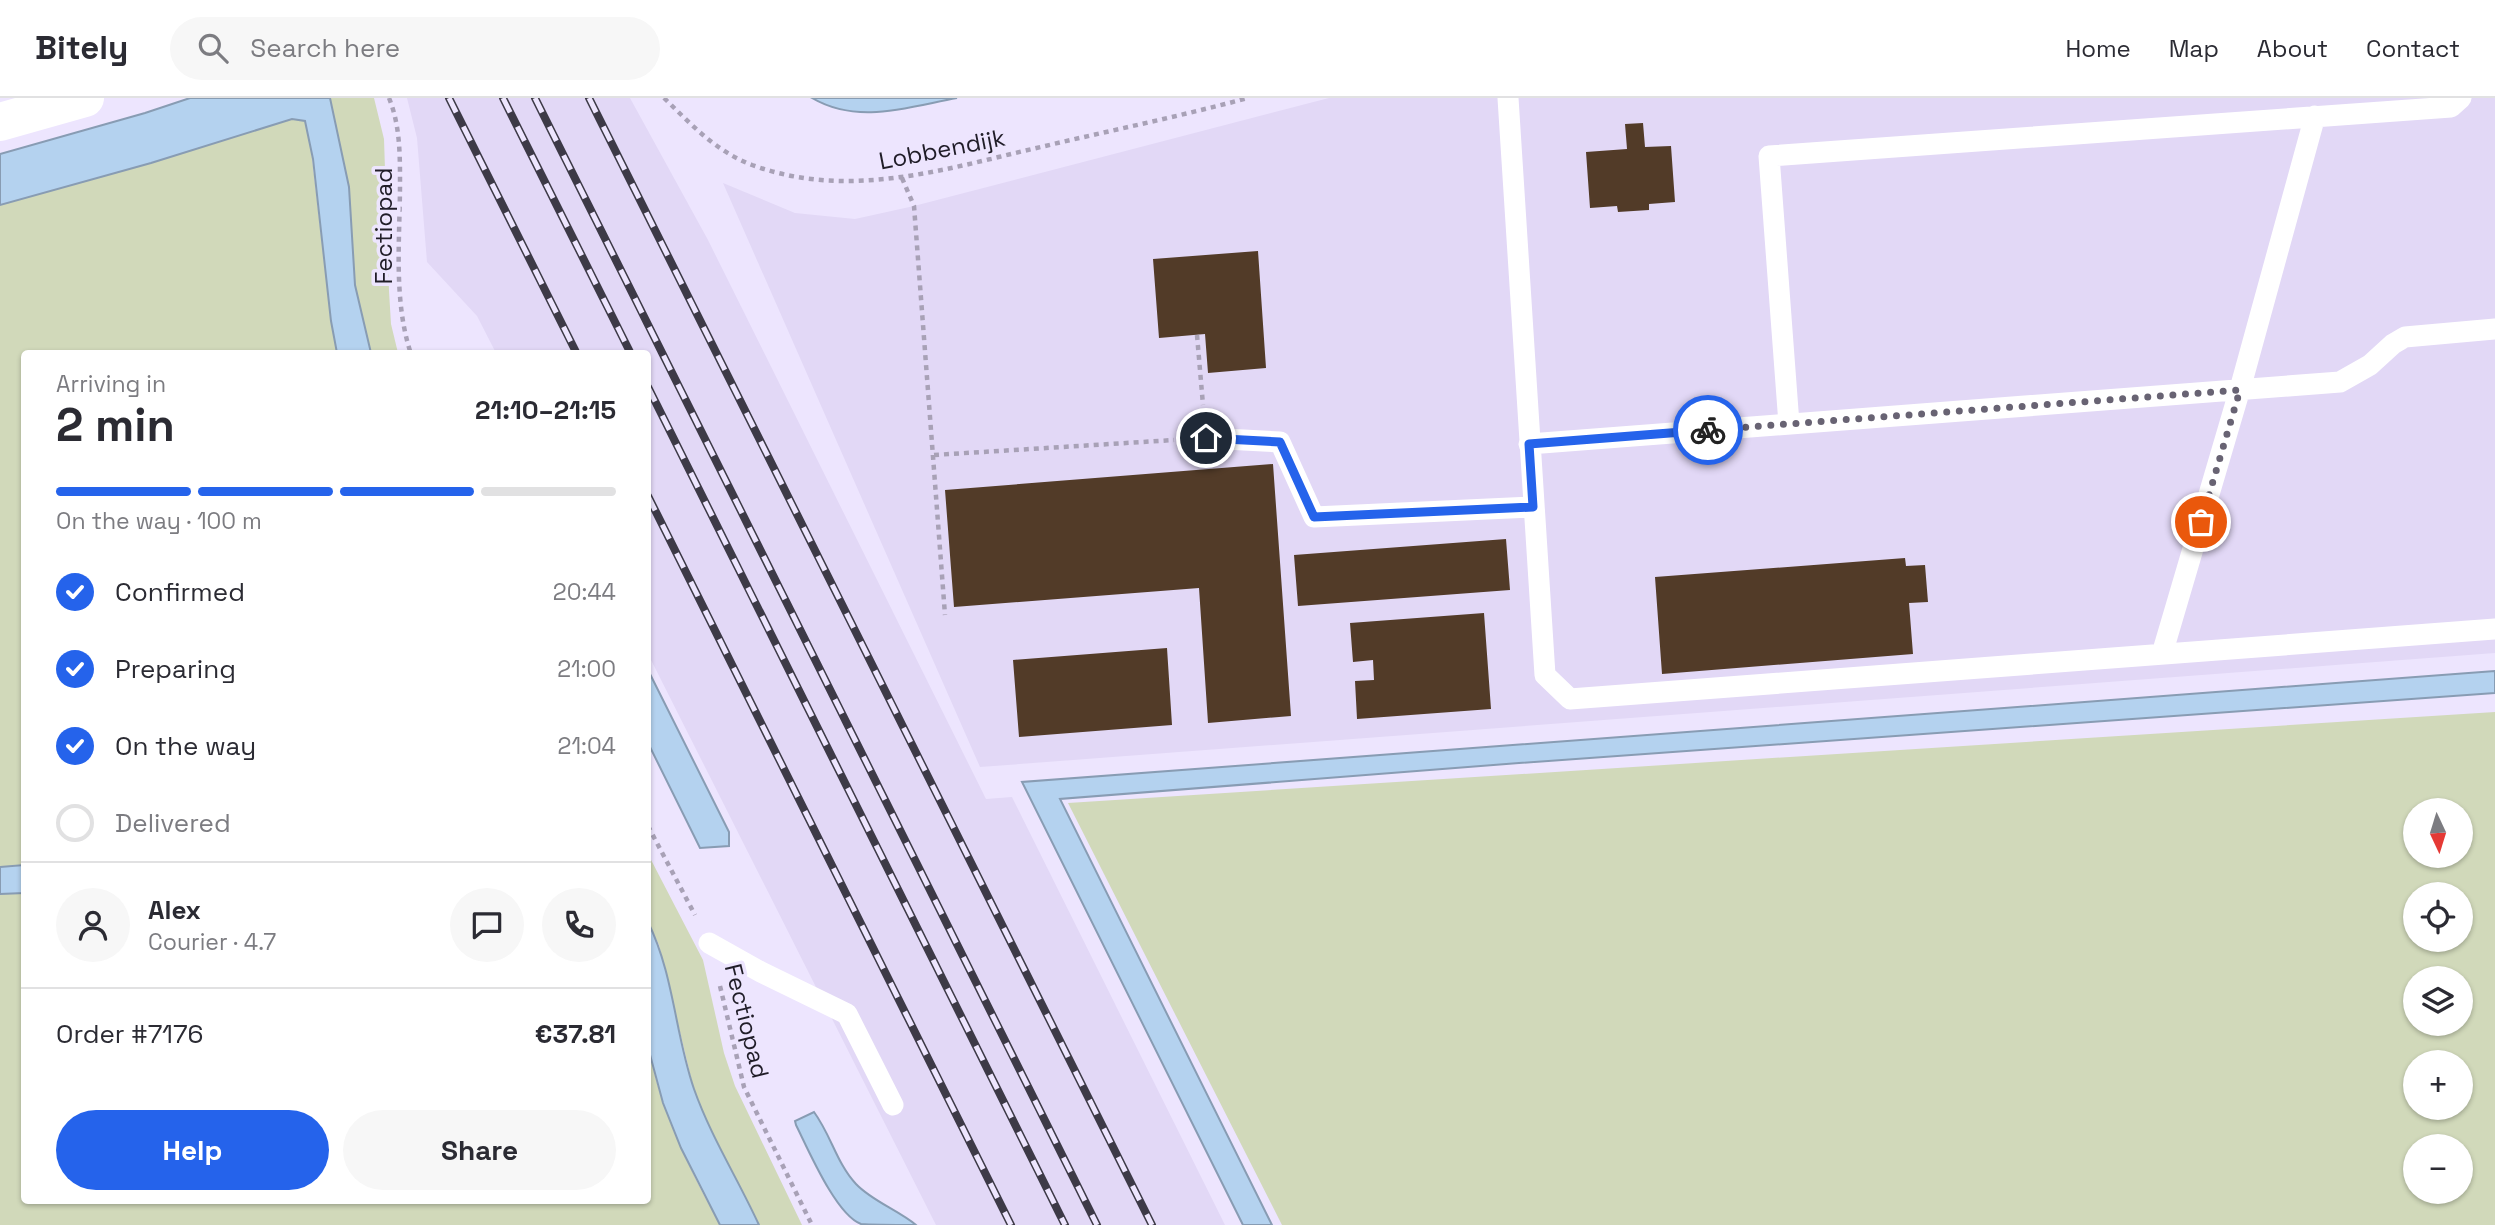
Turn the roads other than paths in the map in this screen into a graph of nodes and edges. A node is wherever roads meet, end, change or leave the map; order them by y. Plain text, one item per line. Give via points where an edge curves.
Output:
1 (85, 98) edge
2 (1508, 98) edge
3 (2460, 98) edge
4 (2315, 116) junction
5 (0, 122) edge
6 (2495, 329) edge
7 (2240, 390) junction
8 (1789, 424) junction
9 (1206, 438) road end
10 (1529, 444) junction
11 (1533, 507) junction
12 (2495, 629) edge
13 (2162, 654) junction
14 (709, 943) road end
15 (893, 1105) dead end

1 - 5 main road
2 - 10 lane
3 - 4 lane via 2451,107
4 - 7 lane
4 - 8 lane via 1769,156
6 - 7 lane via 2404,337 2340,382
7 - 8 lane
7 - 13 lane
8 - 10 lane
9 - 11 lane via 1280,442 1314,517
10 - 11 lane
11 - 13 lane via 1545,676 1570,699
12 - 13 lane
14 - 15 lane via 847,1014

